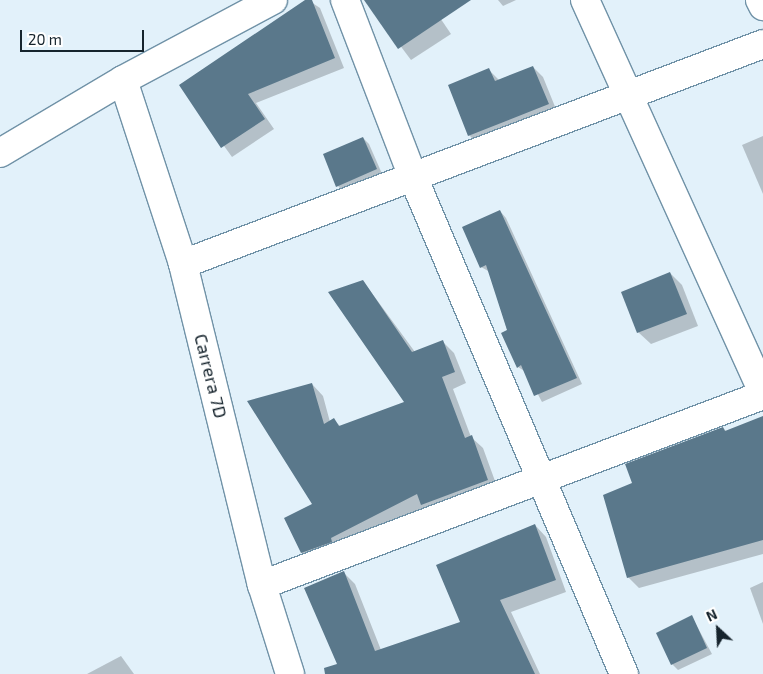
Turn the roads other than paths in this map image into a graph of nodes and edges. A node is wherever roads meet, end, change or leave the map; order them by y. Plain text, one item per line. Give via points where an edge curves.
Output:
1 (272, 0) edge
2 (345, 0) edge
3 (585, 0) edge
4 (760, 0) edge
5 (763, 6) edge
6 (763, 44) edge
7 (123, 80) junction
8 (627, 96) junction
9 (0, 153) edge
10 (413, 177) junction
11 (183, 264) junction
12 (763, 394) edge
13 (540, 477) junction
14 (262, 585) junction
15 (290, 674) edge
16 (624, 674) edge

1 - 7 street
2 - 10 street
3 - 8 street
4 - 5 street
6 - 8 street
7 - 9 street
7 - 11 street, Carrera 7D
8 - 10 street
8 - 12 street
10 - 11 street
10 - 13 street
11 - 14 street, Carrera 7D
12 - 13 street
13 - 14 street
13 - 16 street
14 - 15 street, Carrera 7D

